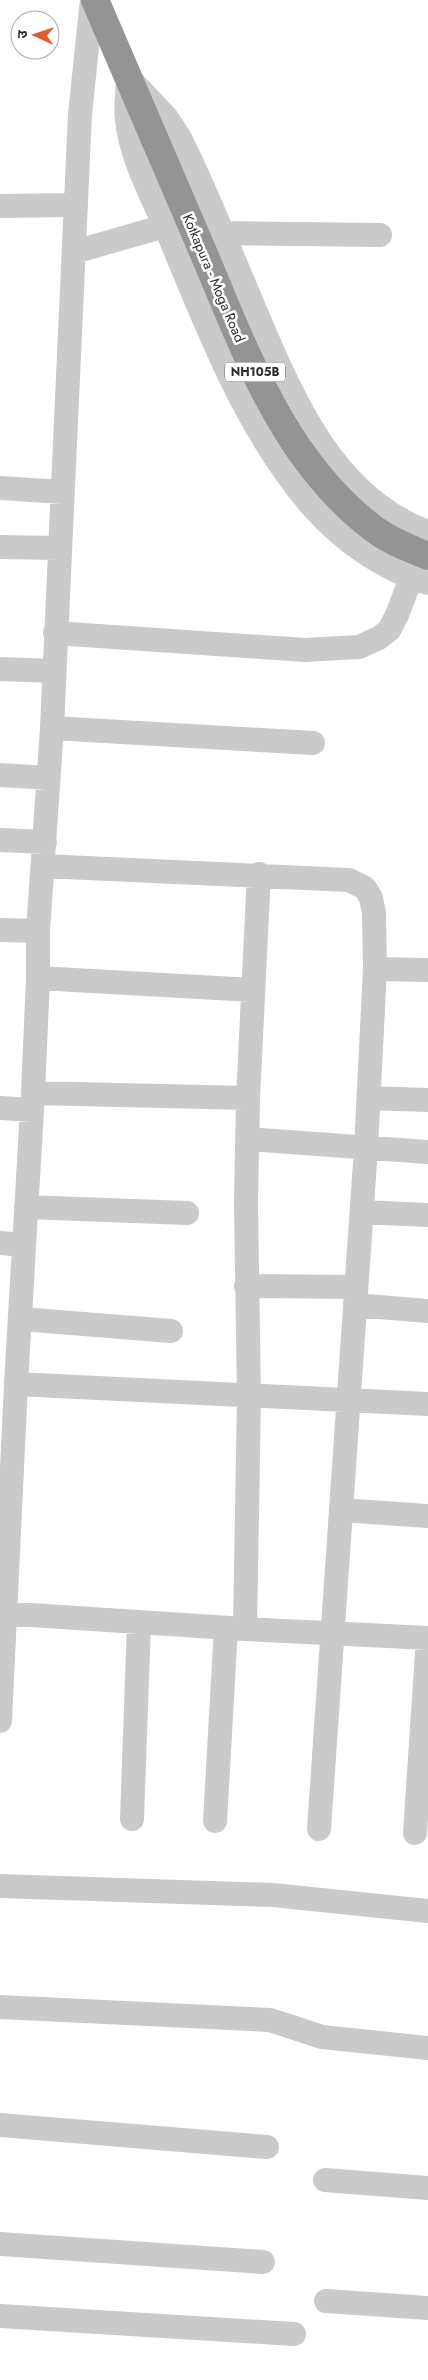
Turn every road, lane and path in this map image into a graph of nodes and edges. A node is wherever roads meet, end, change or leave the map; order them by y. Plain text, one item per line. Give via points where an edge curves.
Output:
1 (94, 0) edge
2 (128, 78) junction
3 (76, 205) junction
4 (0, 206) edge
5 (165, 226) junction
6 (222, 233) junction
7 (380, 235) dead end
8 (74, 252) junction
9 (0, 488) edge
10 (62, 492) junction
11 (428, 532) edge
12 (0, 547) edge
13 (59, 548) junction
14 (428, 556) edge
15 (420, 581) edge
16 (56, 632) junction
17 (0, 669) edge
18 (54, 671) junction
19 (52, 728) junction
20 (313, 743) dead end
21 (0, 776) edge
22 (48, 778) junction
23 (0, 840) edge
24 (44, 842) junction
25 (43, 866) junction
26 (259, 874) junction
27 (0, 930) edge
28 (38, 931) junction
29 (375, 969) junction
30 (428, 970) edge
31 (38, 978) junction
32 (253, 990) junction
33 (248, 1098) junction
34 (369, 1098) junction
35 (428, 1100) edge
36 (33, 1102) junction
37 (0, 1108) edge
38 (248, 1139) junction
39 (366, 1148) junction
40 (428, 1152) edge
41 (26, 1207) junction
42 (362, 1212) junction
43 (187, 1213) dead end
44 (428, 1215) edge
45 (0, 1244) edge
46 (24, 1245) junction
47 (246, 1286) junction
48 (356, 1296) junction
49 (428, 1310) edge
50 (21, 1319) junction
51 (171, 1331) dead end
52 (11, 1376) edge
53 (249, 1397) junction
54 (349, 1400) junction
55 (428, 1404) edge
56 (341, 1510) junction
57 (428, 1516) edge
58 (3, 1614) edge
59 (139, 1623) junction
60 (235, 1628) junction
61 (333, 1634) junction
62 (428, 1638) edge
63 (0, 1721) edge
64 (132, 1819) dead end
65 (215, 1822) dead end
66 (319, 1829) dead end
67 (415, 1833) dead end
68 (0, 1886) edge
69 (428, 1911) edge
70 (0, 2007) edge
71 (428, 2048) edge
72 (0, 2125) edge
73 (266, 2147) dead end
74 (325, 2180) dead end
75 (428, 2188) edge
76 (0, 2244) edge
77 (263, 2262) dead end
78 (326, 2301) dead end
79 (428, 2308) edge
80 (0, 2316) edge
81 (294, 2334) dead end

1 - 2 highway, Kotkapura - Moga Road / NH105B
1 - 3 street via 82,78
2 - 5 street via 127,119 132,144
2 - 6 street via 166,117 180,138
2 - 14 highway, Kotkapura - Moga Road / NH105B via 264,392 290,438 320,479 348,507 376,530
3 - 4 street
3 - 8 street
5 - 8 street
5 - 15 street via 211,335 275,459 311,505 339,533 370,557
6 - 7 street
6 - 11 street via 268,342 320,442 360,489 382,507
8 - 10 street
9 - 10 street
10 - 13 street
12 - 13 street
13 - 16 street
15 - 16 street via 389,630 359,647 305,650
16 - 18 street
17 - 18 street
18 - 19 street
19 - 20 street
19 - 22 street
21 - 22 street
22 - 24 street
23 - 24 street
24 - 25 street
25 - 26 street
25 - 28 street
26 - 29 street via 349,880 365,888 374,913
26 - 32 street
27 - 28 street
28 - 31 street
29 - 30 street
29 - 34 street
31 - 32 street
31 - 36 street
32 - 33 street
33 - 36 street
33 - 38 street
34 - 35 street
34 - 39 street
36 - 37 street
36 - 41 street
38 - 39 street
38 - 47 street
39 - 40 street
39 - 42 street
41 - 43 street
41 - 46 street
42 - 44 street
42 - 48 street
45 - 46 street
46 - 50 street
47 - 48 street
47 - 53 street
48 - 49 street
48 - 54 street
50 - 51 street
50 - 52 street
52 - 53 street
52 - 58 street
53 - 54 street
53 - 60 street
54 - 55 street
54 - 56 street
56 - 57 street
56 - 61 street
58 - 59 street
58 - 63 street
59 - 60 street
59 - 64 street
60 - 61 street
60 - 65 street
61 - 62 street
61 - 66 street
62 - 67 street
68 - 69 street via 273,1895
70 - 71 street via 270,2020 322,2037
72 - 73 street
74 - 75 street
76 - 77 street
78 - 79 street
80 - 81 street

